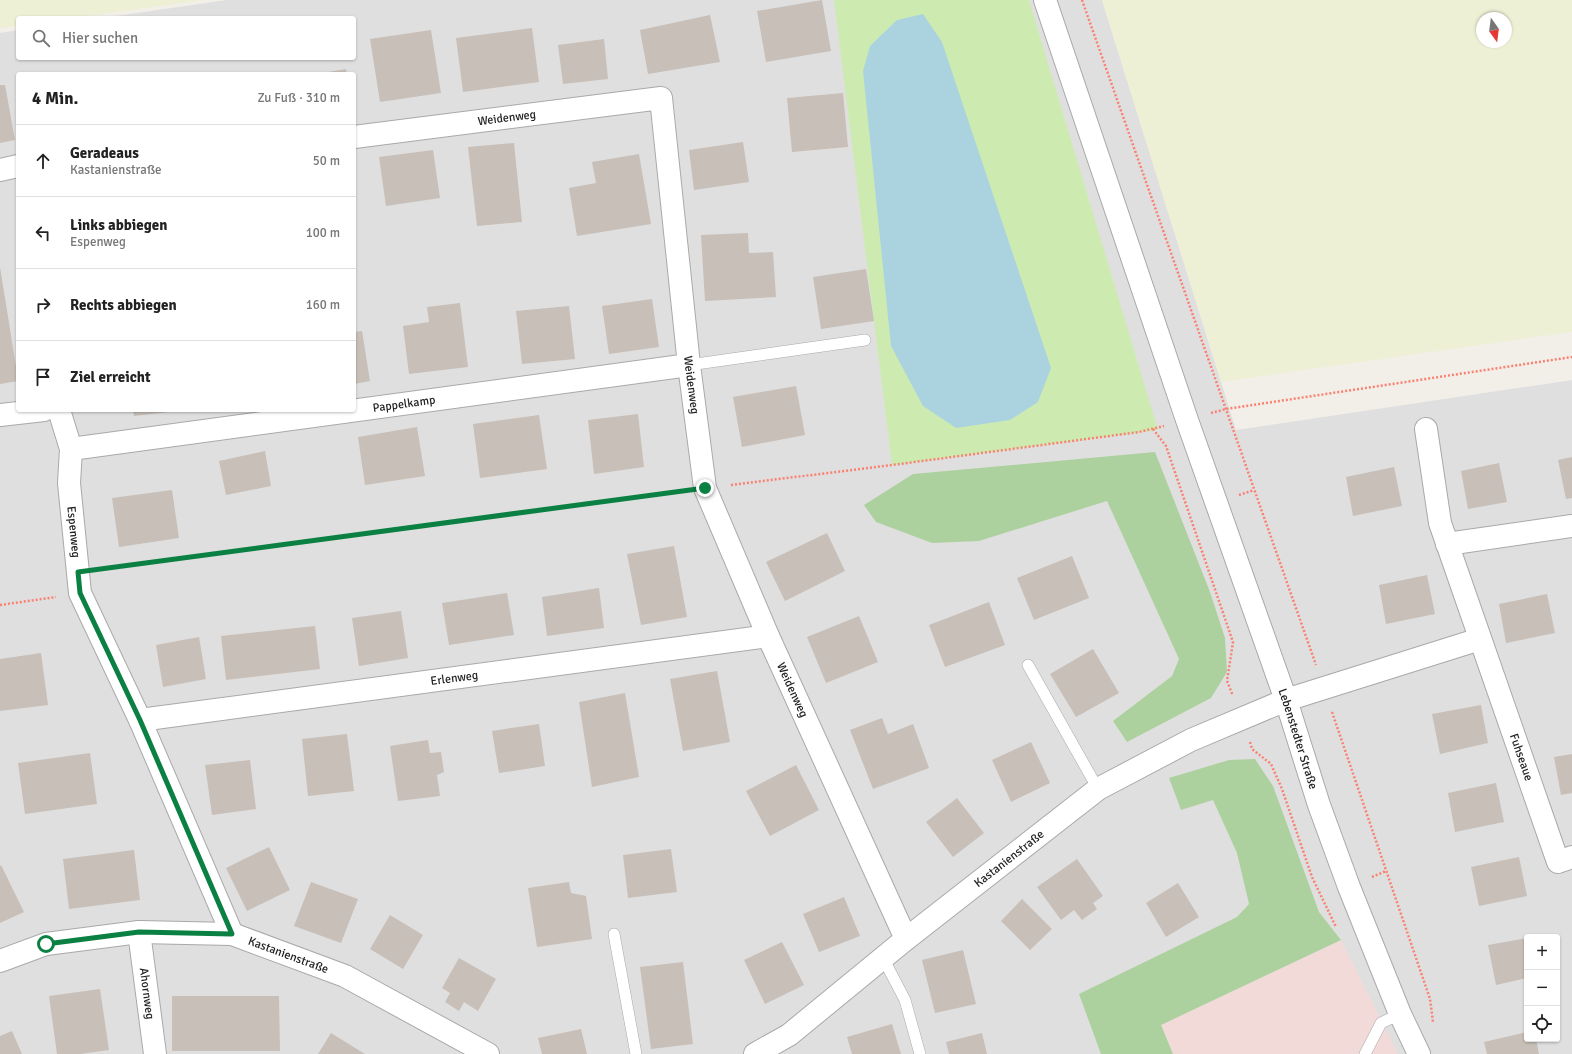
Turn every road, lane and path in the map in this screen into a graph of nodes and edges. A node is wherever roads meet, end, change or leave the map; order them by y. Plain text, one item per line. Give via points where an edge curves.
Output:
1 (1045, 0) edge
2 (1082, 0) edge
3 (356, 137) edge
4 (16, 166) edge
5 (0, 170) edge
6 (865, 340) dead end
7 (1572, 357) edge
8 (689, 365) junction
9 (1226, 409) junction
10 (356, 410) edge
11 (26, 412) edge
12 (60, 412) edge
13 (343, 412) edge
14 (0, 415) edge
15 (1187, 420) junction
16 (1153, 429) junction
17 (1426, 429) dead end
18 (71, 449) junction
19 (705, 488) junction
20 (1572, 526) edge
21 (1447, 544) junction
22 (79, 582) junction
23 (0, 605) edge
24 (768, 636) junction
25 (1480, 640) junction
26 (1028, 666) dead end
27 (1324, 688) junction
28 (1286, 700) junction
29 (1240, 719) junction
30 (140, 720) junction
31 (1098, 789) junction
32 (1572, 857) edge
33 (1337, 930) dead end
34 (139, 932) junction
35 (232, 934) junction
36 (614, 934) dead end
37 (906, 939) junction
38 (883, 958) junction
39 (0, 961) edge
40 (1400, 1014) junction
41 (1434, 1026) dead end
42 (155, 1054) edge
43 (488, 1054) edge
44 (636, 1054) edge
45 (755, 1054) edge
46 (920, 1054) edge
47 (1365, 1054) edge
48 (1419, 1054) edge

1 - 15 street, Lebenstedter Straße
2 - 9 path
3 - 8 street, Weidenweg via 661,98
4 - 5 street
6 - 8 lane
7 - 9 path
8 - 10 street, Pappelkamp
8 - 19 street, Weidenweg
9 - 15 path
9 - 27 path
11 - 14 street
12 - 18 street, Espenweg
13 - 18 street, Pappelkamp
15 - 16 path
15 - 28 street, Lebenstedter Straße
16 - 19 path
16 - 29 path via 1166,446 1233,642 1227,680
17 - 21 street, Fuhseaue via 1440,523
18 - 22 street, Espenweg via 69,483
19 - 22 path
19 - 24 street, Weidenweg
20 - 21 street
21 - 25 street, Fuhseaue
22 - 23 path
22 - 30 street, Espenweg
24 - 30 street, Erlenweg
24 - 37 street, Weidenweg
25 - 27 street
25 - 32 street, Fuhseaue via 1558,862
26 - 31 lane
27 - 28 street
27 - 41 path via 1430,999
28 - 29 street, Kastanienstraße
28 - 40 street, Lebenstedter Straße via 1324,820
29 - 31 street, Kastanienstraße via 1191,740
29 - 33 path via 1252,748 1271,764 1312,877
30 - 35 street, Espenweg
31 - 37 street, Kastanienstraße
34 - 35 street, Kastanienstraße
34 - 39 street, Kastanienstraße via 46,944
34 - 42 street, Ahornweg
35 - 43 street, Kastanienstraße via 345,976
36 - 44 lane
37 - 38 street, Kastanienstraße
38 - 45 street, Kastanienstraße via 789,1035
38 - 46 lane via 905,1000
40 - 47 lane via 1381,1024
40 - 48 street, Lebenstedter Straße

